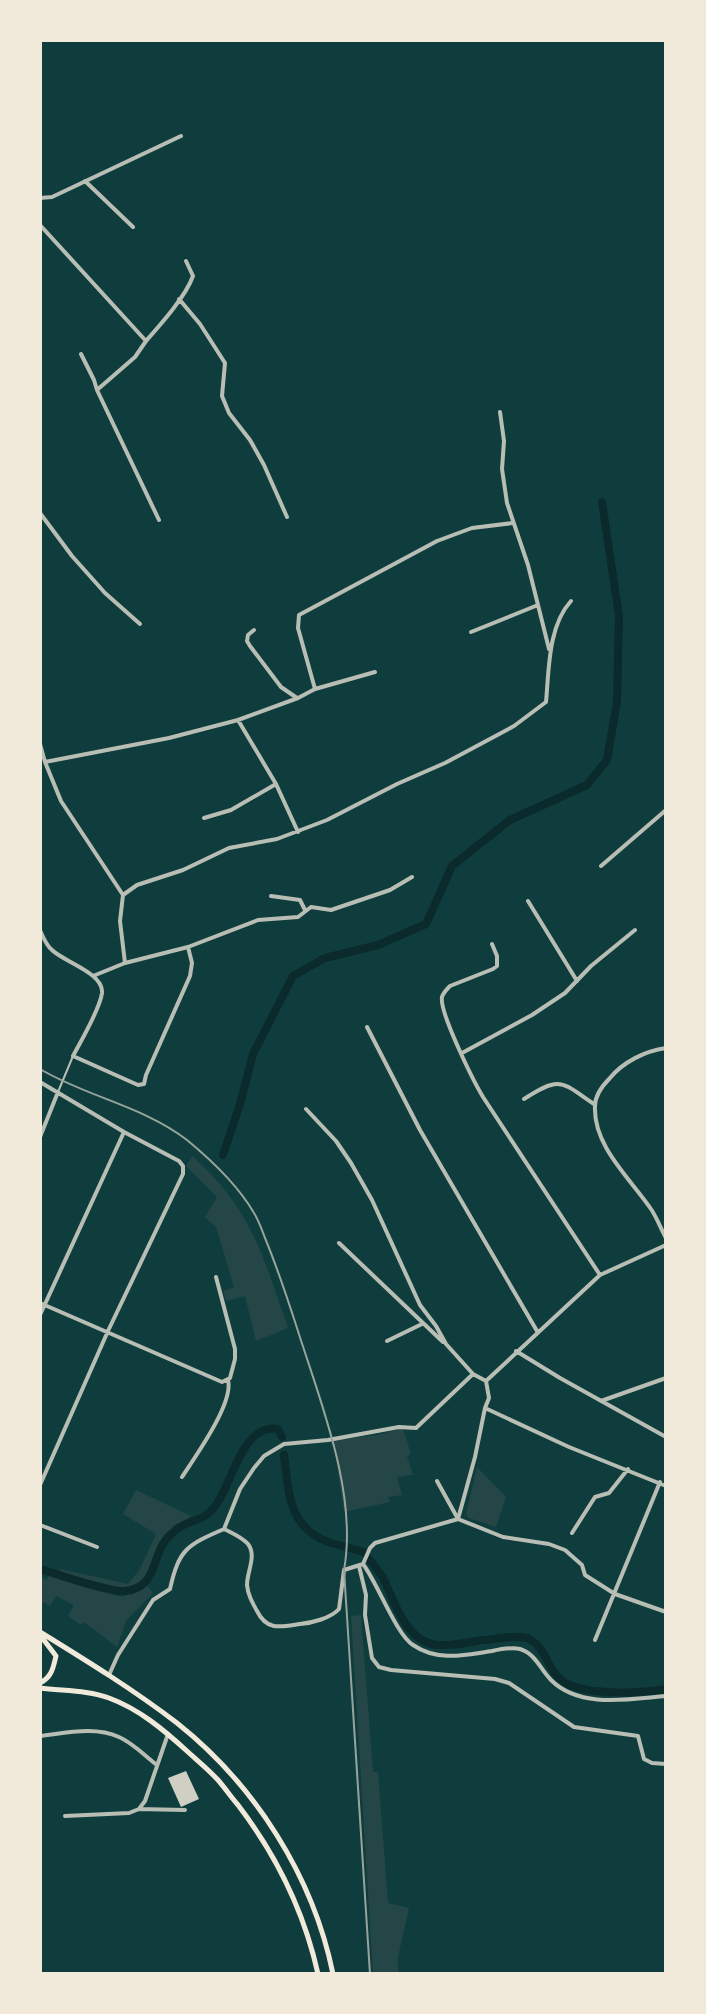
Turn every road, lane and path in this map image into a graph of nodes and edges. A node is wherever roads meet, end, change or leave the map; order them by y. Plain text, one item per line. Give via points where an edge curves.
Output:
1 (181, 136) dead end
2 (86, 181) junction
3 (40, 198) edge
4 (40, 225) edge
5 (133, 227) dead end
6 (186, 261) dead end
7 (179, 299) junction
8 (146, 341) junction
9 (81, 354) dead end
10 (97, 390) junction
11 (500, 412) dead end
12 (40, 513) edge
13 (287, 517) dead end
14 (159, 520) dead end
15 (513, 523) junction
16 (571, 601) dead end
17 (538, 605) junction
18 (140, 624) dead end
19 (254, 630) dead end
20 (471, 632) dead end
21 (549, 650) junction
22 (375, 672) dead end
23 (315, 689) junction
24 (298, 698) junction
25 (238, 720) junction
26 (40, 744) edge
27 (45, 762) junction
28 (276, 784) junction
29 (666, 810) edge
30 (204, 818) dead end
31 (298, 832) junction
32 (601, 866) dead end
33 (412, 877) dead end
34 (123, 895) junction
35 (271, 896) dead end
36 (528, 901) dead end
37 (305, 910) junction
38 (40, 930) edge
39 (635, 930) dead end
40 (492, 944) dead end
41 (188, 947) junction
42 (125, 963) junction
43 (93, 976) junction
44 (578, 981) junction
45 (367, 1027) dead end
46 (666, 1048) edge
47 (462, 1053) junction
48 (73, 1056) junction
49 (40, 1082) edge
50 (58, 1092) junction
51 (524, 1099) dead end
52 (595, 1104) junction
53 (306, 1109) dead end
54 (124, 1132) junction
55 (40, 1137) edge
56 (666, 1238) edge
57 (339, 1243) dead end
58 (666, 1245) edge
59 (600, 1275) junction
60 (216, 1276) dead end
61 (43, 1304) edge
62 (40, 1314) edge
63 (422, 1324) junction
64 (108, 1331) junction
65 (537, 1331) junction
66 (387, 1341) dead end
67 (446, 1344) junction
68 (516, 1351) junction
69 (472, 1374) junction
70 (666, 1378) edge
71 (228, 1380) junction
72 (486, 1381) junction
73 (601, 1401) junction
74 (484, 1408) junction
75 (666, 1437) edge
76 (628, 1469) junction
77 (182, 1477) dead end
78 (437, 1481) dead end
79 (660, 1482) junction
80 (40, 1485) edge
81 (666, 1486) edge
82 (458, 1519) junction
83 (40, 1526) edge
84 (224, 1529) junction
85 (572, 1533) dead end
86 (97, 1546) dead end
87 (361, 1565) junction
88 (615, 1594) junction
89 (666, 1612) edge
90 (40, 1633) edge
91 (595, 1640) dead end
92 (109, 1675) junction
93 (40, 1683) edge
94 (40, 1688) edge
95 (666, 1696) edge
96 (168, 1734) junction
97 (40, 1736) edge
98 (666, 1764) edge
99 (157, 1765) junction
100 (139, 1809) junction
101 (184, 1810) dead end
102 (65, 1816) dead end
103 (318, 1974) edge
104 (333, 1974) edge

1 - 2 street
2 - 3 street via 52,197
2 - 5 street
4 - 8 street
6 - 7 street via 193,276
7 - 8 street
7 - 13 street via 225,363 222,396 264,465
8 - 10 street via 135,357
9 - 10 street
10 - 14 street
11 - 15 street via 502,469
12 - 18 street via 85,571
15 - 17 street
15 - 23 street via 472,528 437,541 299,615 298,628
16 - 21 street
17 - 20 street
17 - 21 street
19 - 24 street via 248,635 250,646 281,687
21 - 31 street via 546,702 532,713 445,763
22 - 23 street
23 - 24 street
24 - 25 street
25 - 27 street via 158,741
25 - 28 street
26 - 27 street
27 - 34 street via 61,801
28 - 30 street via 231,810
28 - 31 street
29 - 32 street
31 - 34 street via 229,848 183,870 137,885
33 - 37 street via 390,890 331,910
34 - 42 street via 120,921
35 - 37 street via 300,900
36 - 44 street
37 - 41 street via 298,917 246,923
38 - 43 street via 51,950
39 - 44 street
40 - 47 street via 497,966 450,987 442,995 445,1016
41 - 42 street
41 - 48 street via 190,976 144,1084 134,1085
42 - 43 street
43 - 48 street via 102,995
44 - 47 street via 532,1016
45 - 65 street via 420,1130
46 - 52 street via 634,1058 615,1072 601,1088
47 - 59 street via 483,1097
48 - 50 street
49 - 50 street
50 - 54 street
50 - 55 street
51 - 52 street via 559,1083
52 - 56 street via 597,1128 608,1150 652,1211
53 - 67 street via 351,1163 420,1305
54 - 61 street
54 - 64 street via 181,1163 183,1174
57 - 63 street
58 - 59 street
59 - 65 street
60 - 71 street via 236,1355
61 - 62 street
61 - 64 street
63 - 66 street
63 - 67 street
64 - 71 street via 222,1382
64 - 80 street
65 - 68 street
67 - 69 street
68 - 72 street
68 - 73 street
69 - 72 street
69 - 84 street via 416,1428 399,1427 284,1444 264,1456 240,1489
70 - 73 street
71 - 77 street via 230,1391 212,1430
72 - 74 street via 489,1398
73 - 75 street
74 - 76 street
74 - 82 street
76 - 79 street
76 - 85 street via 609,1493 595,1497
78 - 82 street
79 - 81 street
79 - 88 street
82 - 87 street via 375,1543
82 - 88 street via 503,1537 565,1550 582,1565 585,1575
83 - 86 street
84 - 87 street via 249,1545 249,1598 261,1620 271,1626 308,1623 335,1613 339,1609 344,1570
84 - 92 street via 198,1540 183,1552 170,1589 153,1600
87 - 95 street via 376,1583 398,1627 411,1644 428,1653 448,1657 518,1649 531,1654 557,1685 580,1697 612,1700
87 - 98 street via 372,1658 379,1666 509,1683 574,1727 638,1736 644,1759
88 - 89 street
88 - 91 street
90 - 92 main road
90 - 93 main road via 56,1656 53,1672
92 - 104 main road via 178,1724 249,1794 284,1847 315,1907
94 - 96 main road via 107,1698 134,1709
96 - 99 street
96 - 103 main road via 219,1780 279,1866 297,1904
97 - 99 street via 109,1733
99 - 100 street
100 - 101 street
100 - 102 street via 129,1813

